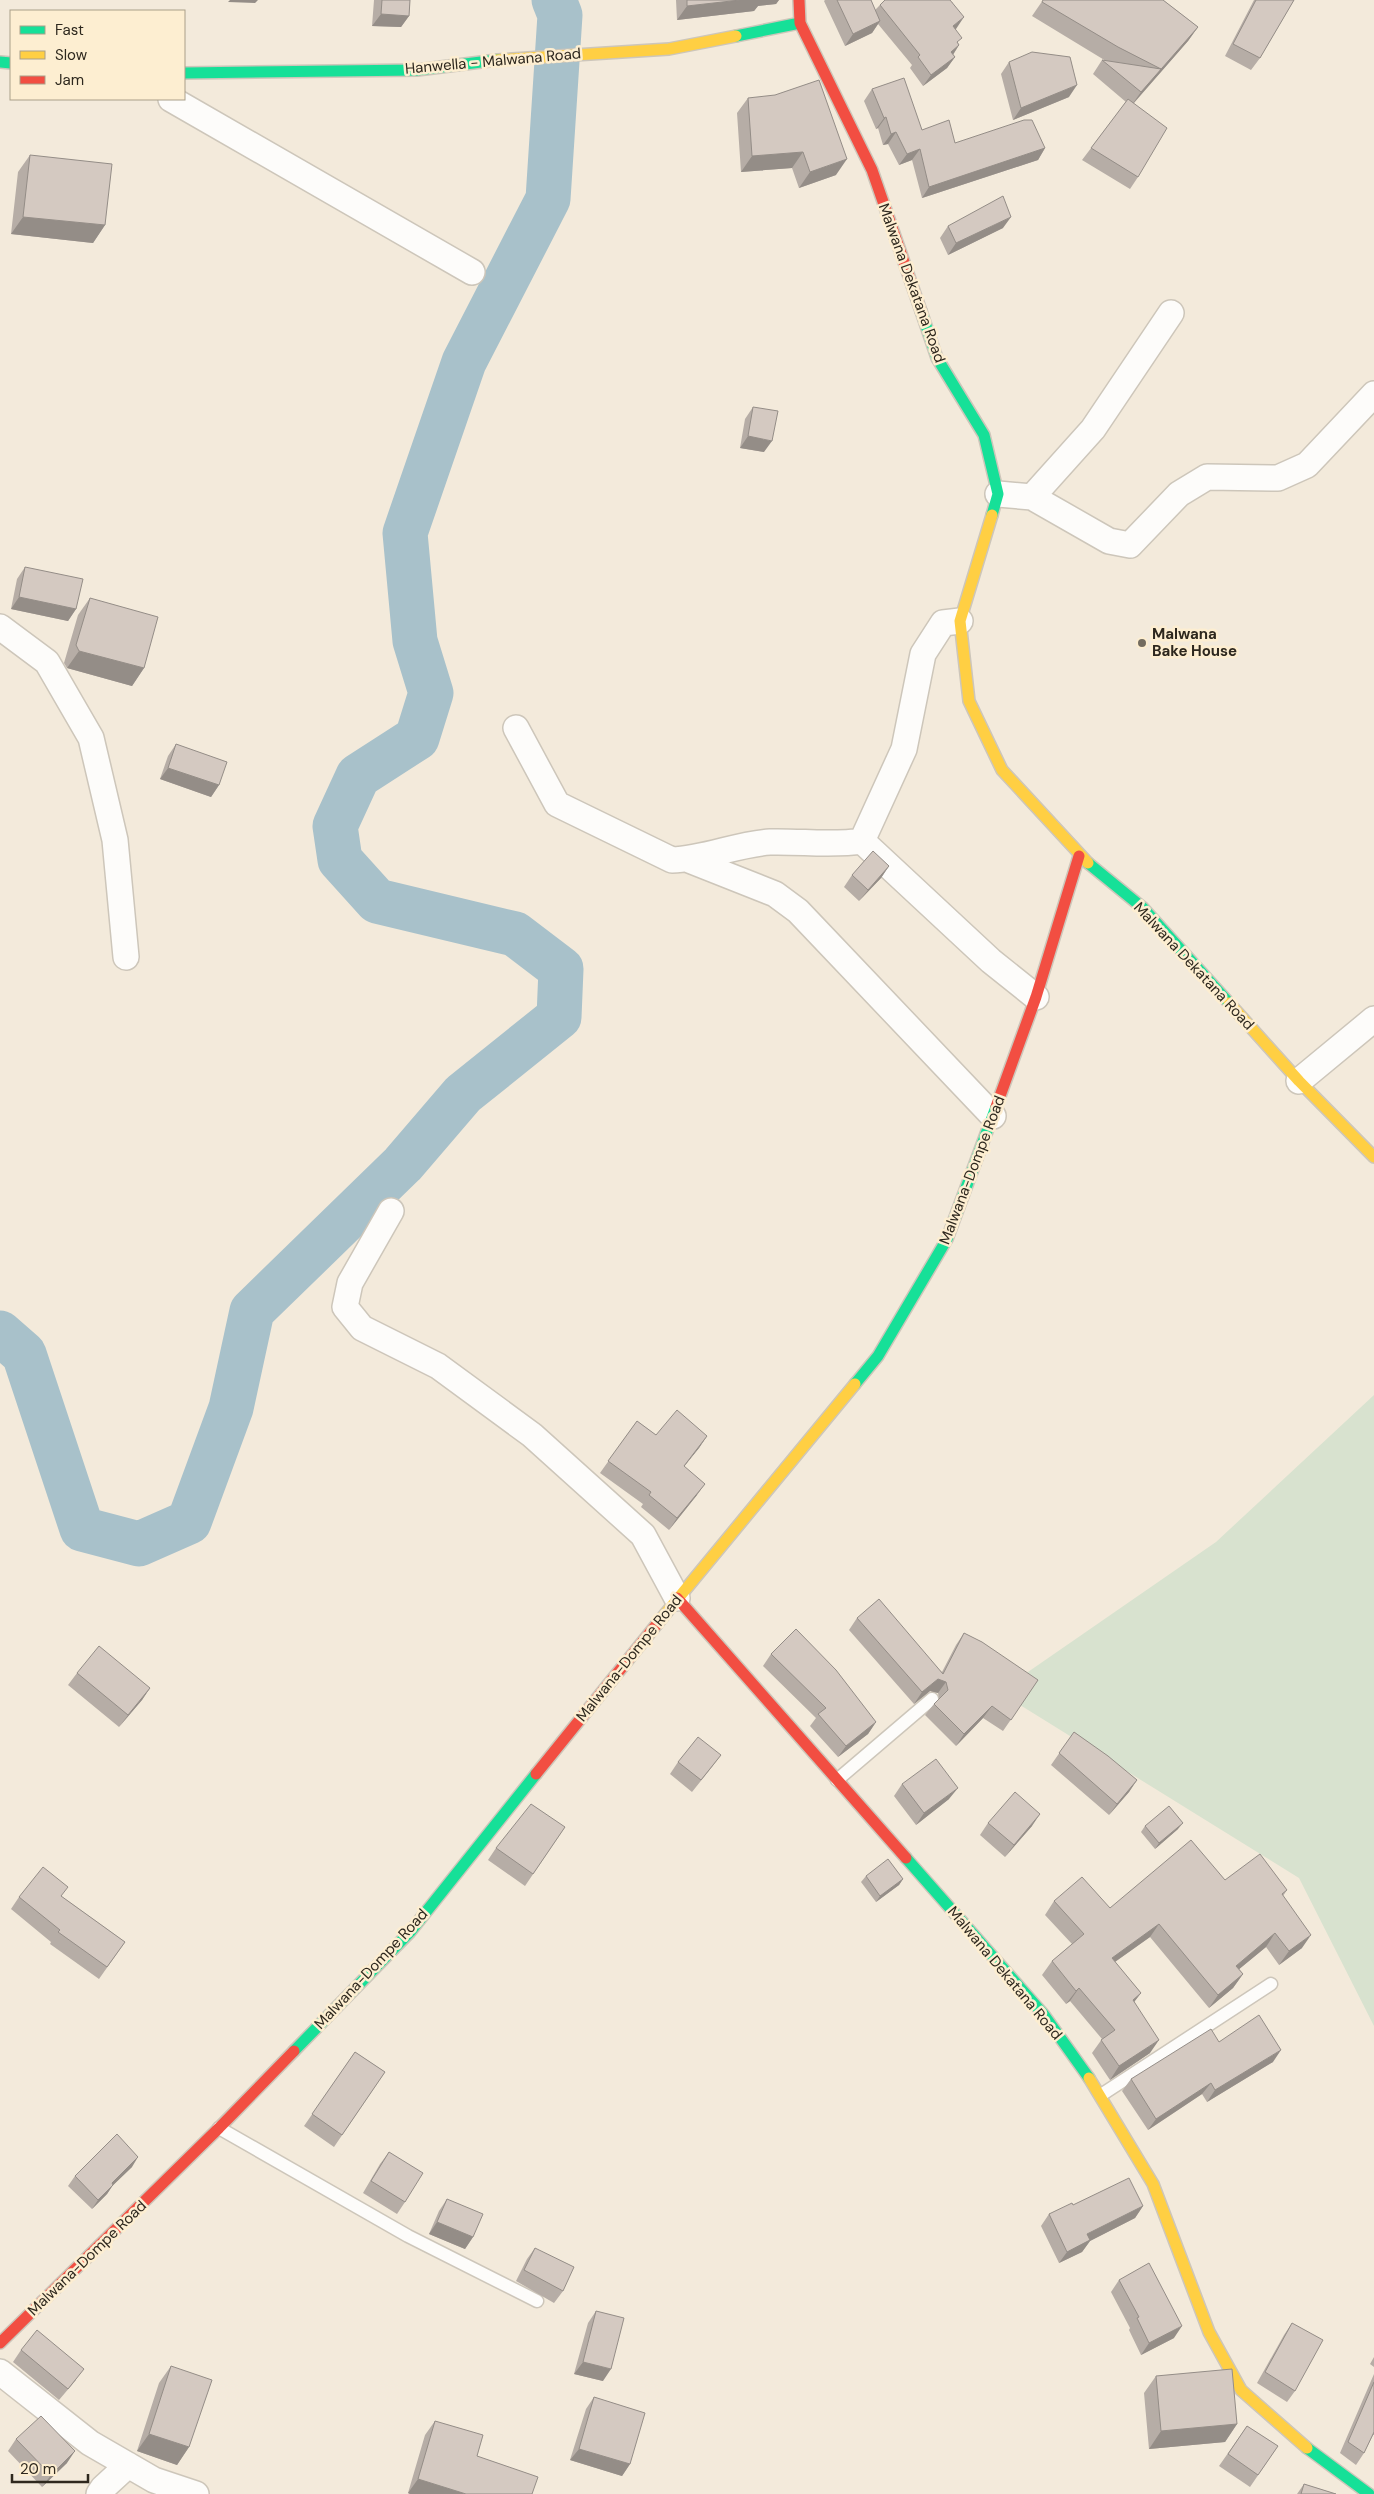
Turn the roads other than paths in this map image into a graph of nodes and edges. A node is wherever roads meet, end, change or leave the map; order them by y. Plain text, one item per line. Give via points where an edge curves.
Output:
1 (799, 0) edge
2 (800, 23) junction
3 (185, 73) edge
4 (173, 100) edge
5 (472, 272) dead end
6 (1171, 314) dead end
7 (1374, 394) edge
8 (998, 494) junction
9 (1032, 497) junction
10 (960, 621) junction
11 (0, 627) edge
12 (516, 728) dead end
13 (862, 841) junction
14 (1079, 856) junction
15 (689, 860) junction
16 (126, 957) dead end
17 (1036, 997) junction
18 (1374, 1018) edge
19 (1299, 1081) junction
20 (993, 1116) junction
21 (1374, 1157) edge
22 (391, 1211) dead end
23 (677, 1598) junction
24 (932, 1699) edge
25 (837, 1780) junction
26 (1271, 1984) dead end
27 (1101, 2095) junction
28 (219, 2128) junction
29 (537, 2301) dead end
30 (0, 2343) edge
31 (0, 2372) edge
32 (128, 2465) junction
33 (99, 2494) edge
34 (196, 2494) edge
35 (1369, 2494) edge

1 - 2 street, Malwana Dekatana Road
2 - 3 street, Hanwella - Malwana Road via 669,49 519,57 416,70
2 - 8 street, Malwana Dekatana Road via 872,170 937,358 984,435
4 - 5 street
6 - 9 street via 1093,430
7 - 9 street via 1307,464 1278,478 1207,478 1179,494 1130,545 1109,541
8 - 9 street
8 - 10 street, Malwana Dekatana Road
10 - 13 street via 942,623 923,654 904,749
10 - 14 street, Malwana Dekatana Road via 969,701 1002,770
11 - 16 street via 47,662 91,738 114,840
12 - 15 street via 558,804 672,860
13 - 15 street via 844,844 768,842
13 - 17 street via 991,961
14 - 17 street, Malwana-Dompe Road
14 - 19 street, Malwana Dekatana Road via 1144,908
15 - 20 street via 775,894 798,911
17 - 20 street, Malwana-Dompe Road
18 - 19 street
19 - 21 street, Malwana Dekatana Road
20 - 23 street, Malwana-Dompe Road via 947,1238 878,1356
22 - 23 street via 350,1284 345,1307 362,1328 438,1366 532,1435 643,1535
23 - 25 street, Malwana Dekatana Road
23 - 28 street, Malwana-Dompe Road via 410,1932
24 - 25 lane
25 - 27 street, Malwana Dekatana Road via 1044,2015
26 - 27 lane
27 - 35 street, Malwana Dekatana Road via 1153,2184 1209,2332 1241,2390 1313,2453
28 - 29 lane via 408,2236
28 - 30 street, Malwana-Dompe Road
31 - 32 street via 90,2442
32 - 33 street
32 - 34 street via 154,2480

